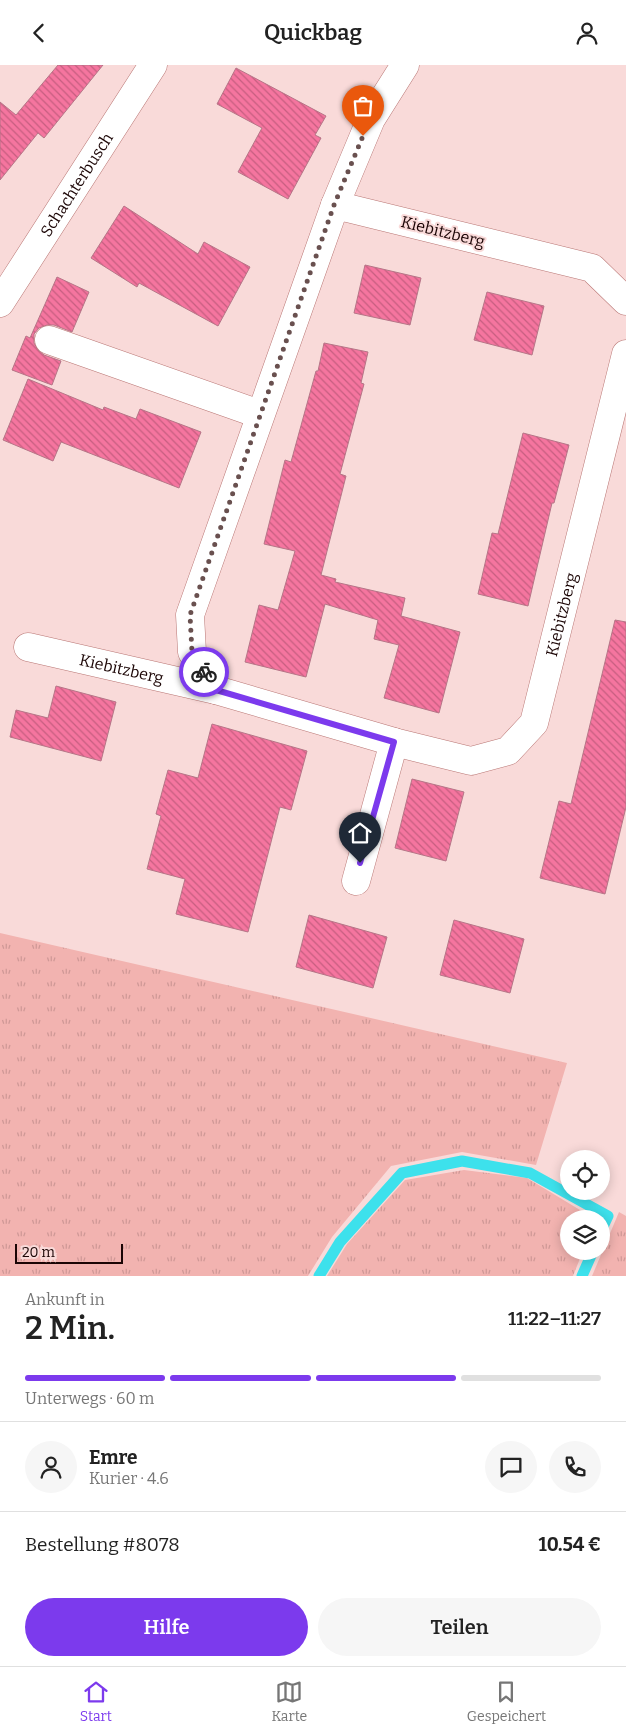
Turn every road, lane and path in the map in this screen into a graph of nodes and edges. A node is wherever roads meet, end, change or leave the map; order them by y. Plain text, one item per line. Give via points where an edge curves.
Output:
1 (153, 65) edge
2 (406, 65) edge
3 (334, 205) junction
4 (626, 301) edge
5 (0, 303) edge
6 (49, 340) dead end
7 (626, 354) edge
8 (260, 414) junction
9 (28, 647) dead end
10 (216, 690) junction
11 (394, 742) junction
12 (356, 881) dead end

1 - 5 street, Schachterbusch
2 - 3 street via 371,119
3 - 4 street, Kiebitzberg via 592,269
3 - 8 street
6 - 8 street
7 - 11 street, Kiebitzberg via 534,723 508,751 471,761
8 - 10 street via 190,615 192,652
9 - 10 street, Kiebitzberg
10 - 11 street, Kiebitzberg
11 - 12 street

